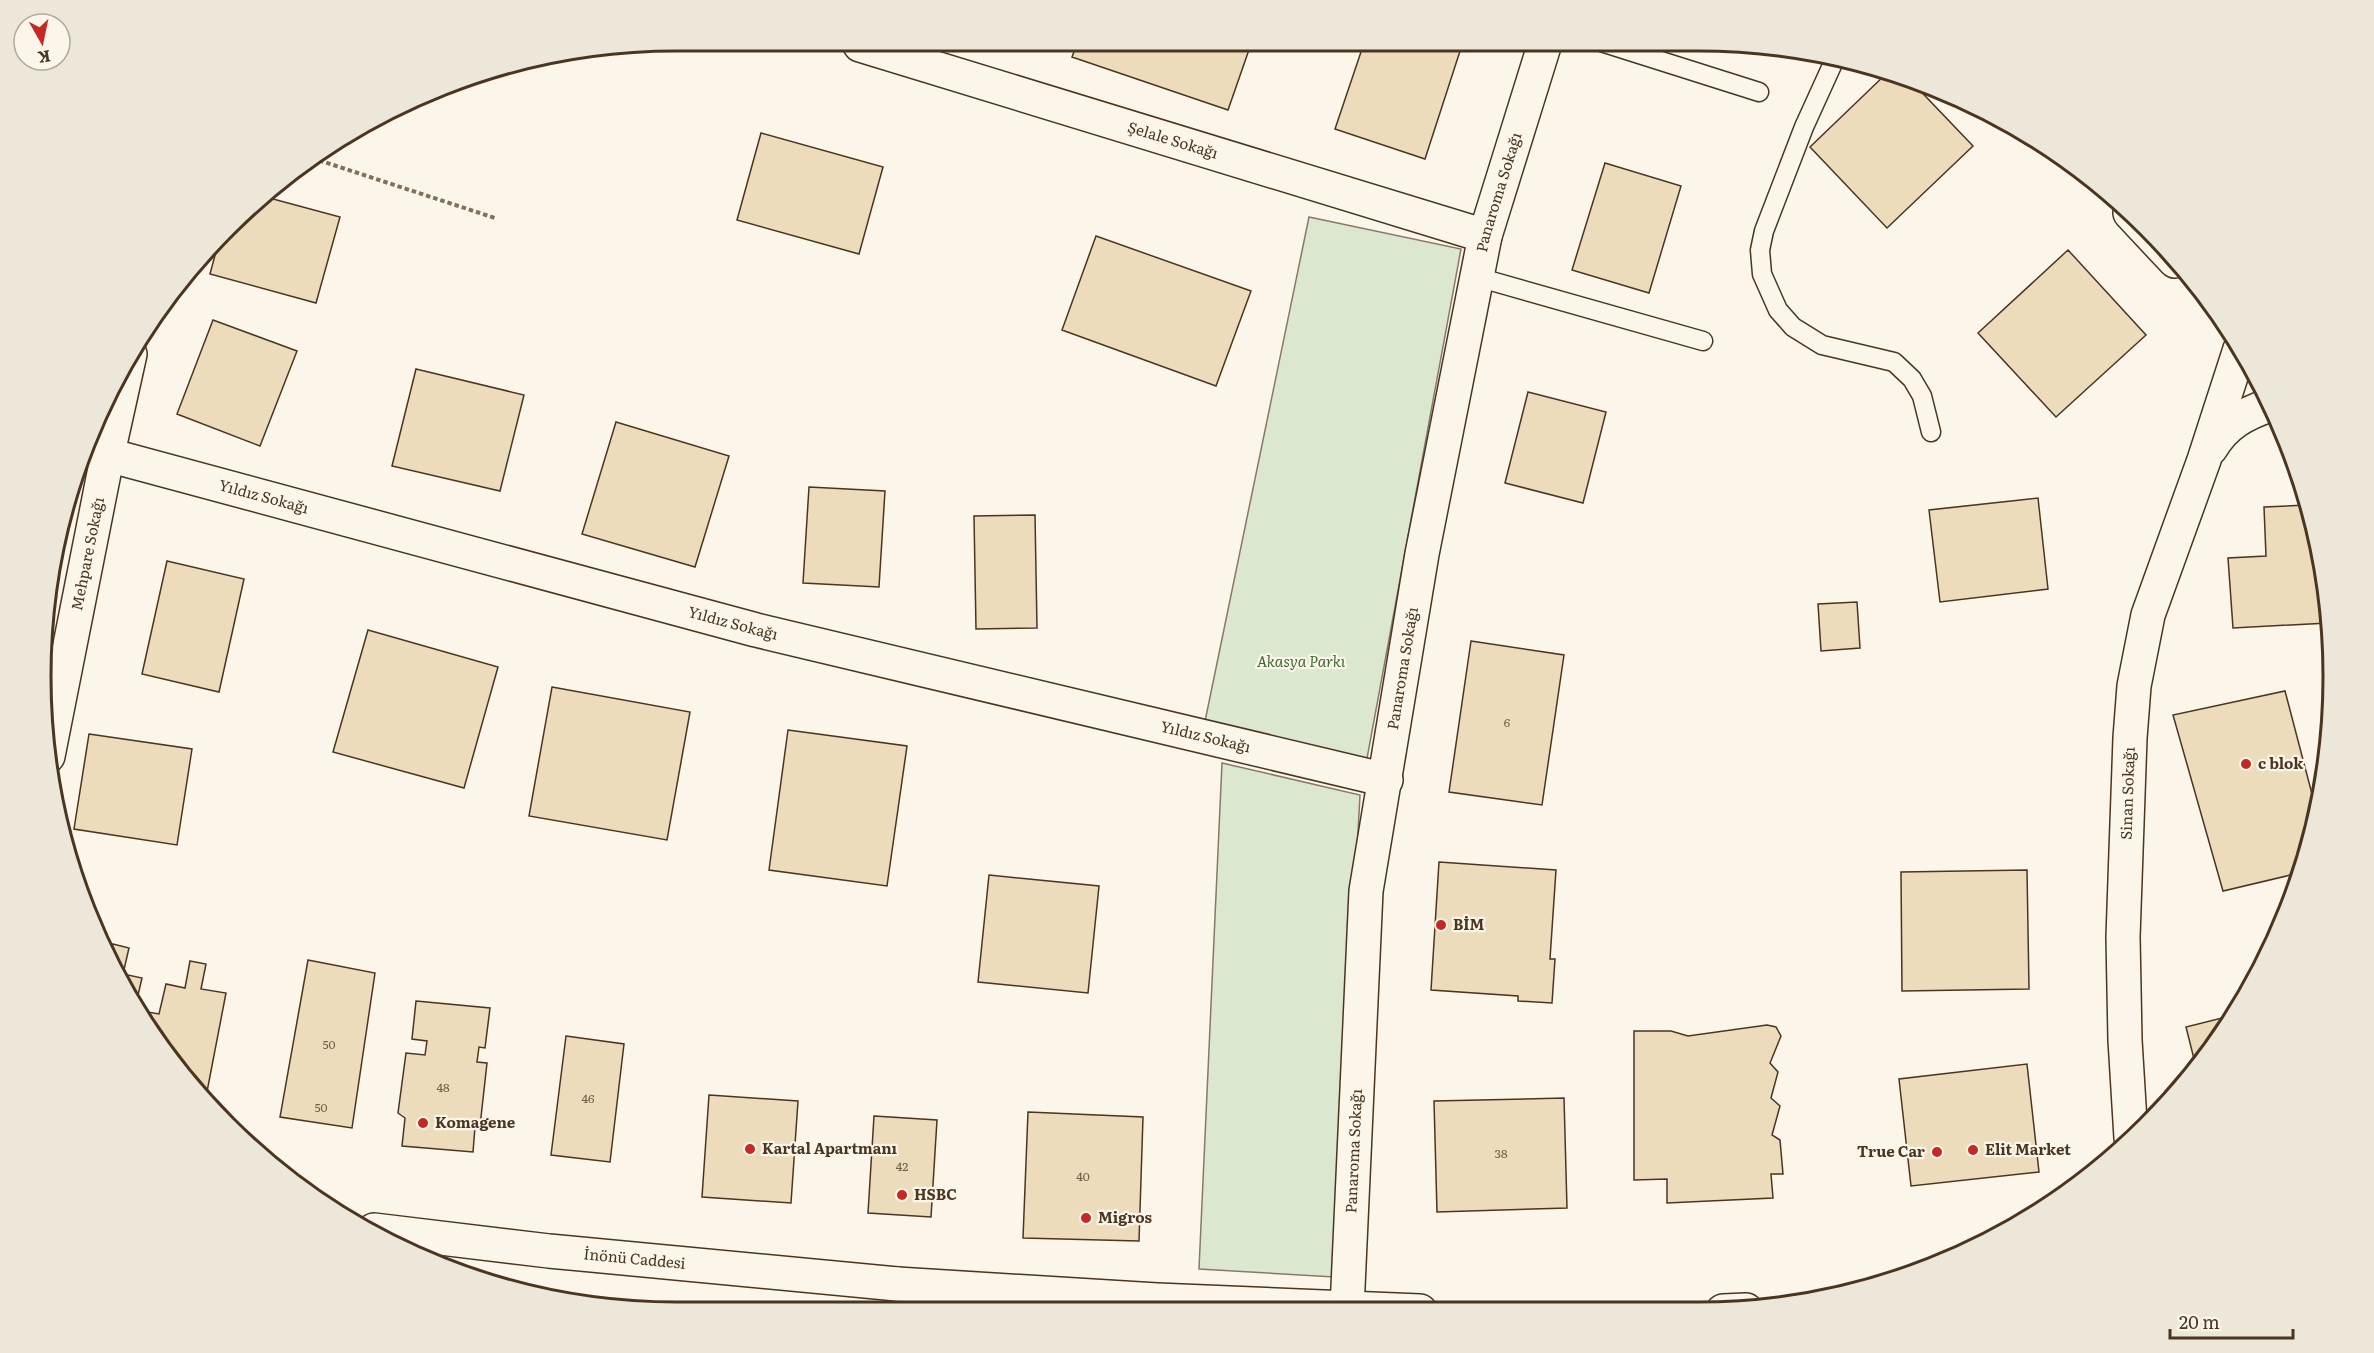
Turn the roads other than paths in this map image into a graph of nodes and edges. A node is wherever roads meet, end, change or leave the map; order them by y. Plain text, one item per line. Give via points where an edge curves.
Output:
1 (880, 51) edge
2 (1543, 51) edge
3 (1629, 51) edge
4 (1832, 66) edge
5 (1758, 92) dead end
6 (1485, 236) junction
7 (1477, 277) junction
8 (1703, 341) dead end
9 (2236, 360) edge
10 (2262, 408) edge
11 (110, 414) edge
12 (1931, 432) dead end
13 (97, 451) edge
14 (2204, 460) junction
15 (53, 726) edge
16 (1386, 780) junction
17 (2130, 1128) edge
18 (390, 1232) edge
19 (897, 1284) junction
20 (966, 1302) edge
21 (1195, 1302) edge
22 (1347, 1302) edge

1 - 6 street, Şelale Sokağı
2 - 6 street, Panaroma Sokağı
3 - 5 lane
4 - 12 lane via 1764,231 1760,250 1762,274 1778,310 1793,327 1822,345 1894,362 1912,379 1922,396
6 - 7 street, Panaroma Sokağı
7 - 8 lane
7 - 16 street, Panaroma Sokağı via 1422,554
9 - 14 street, Sinan Sokağı
10 - 14 street, Sinan Sokağı via 2229,424
11 - 13 street, Mehpare Sokağı
13 - 15 street, Mehpare Sokağı
13 - 16 street, Yıldız Sokağı via 756,630
14 - 17 street, Sinan Sokağı via 2148,615 2133,698 2123,937
16 - 22 street, Panaroma Sokağı via 1366,891
18 - 19 street, İnönü Caddesi
19 - 20 street
19 - 21 street

